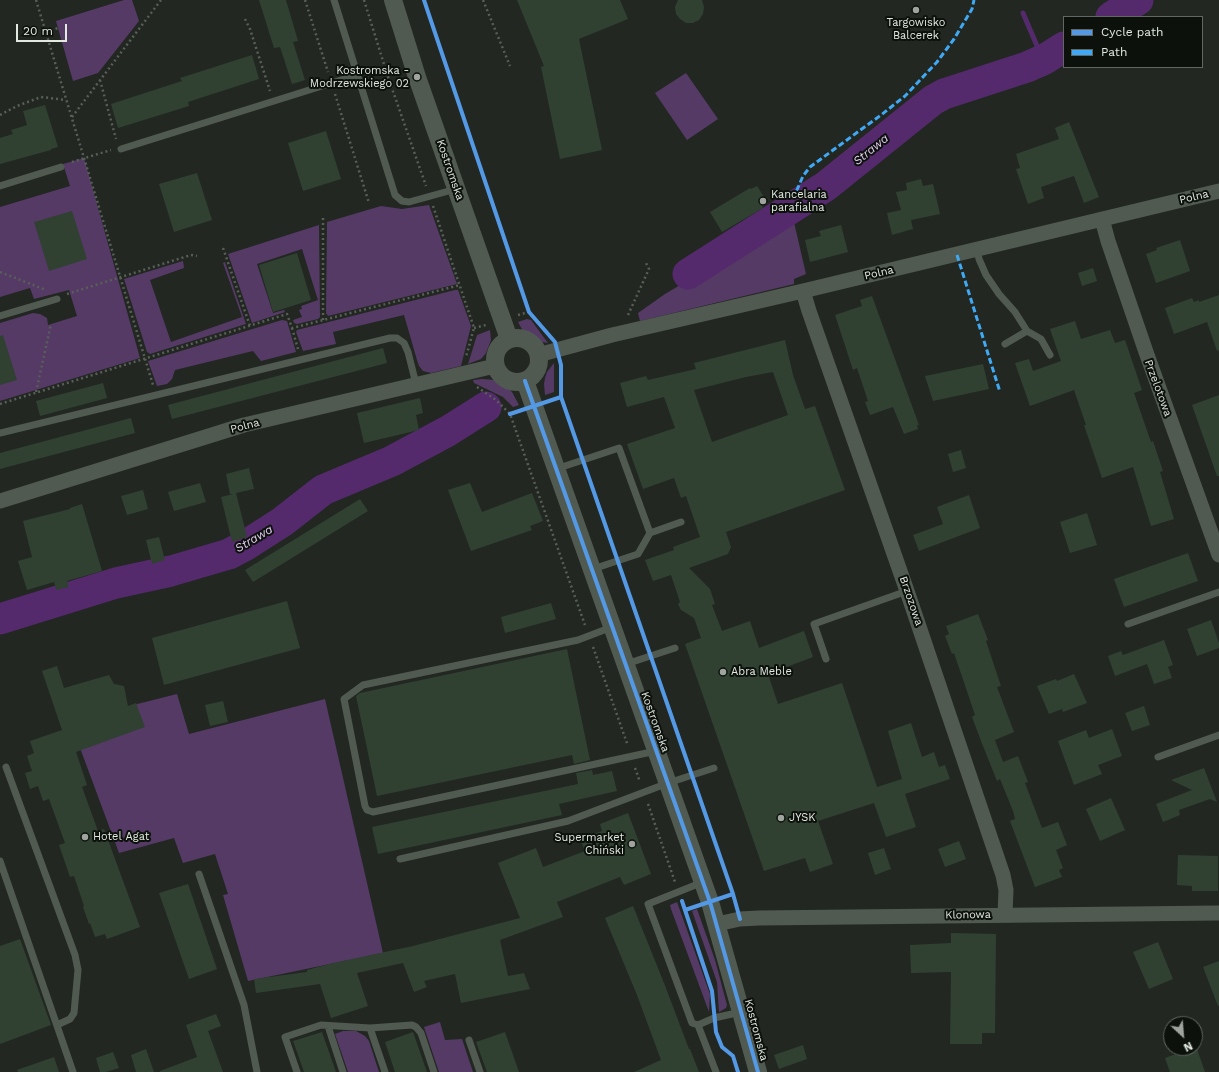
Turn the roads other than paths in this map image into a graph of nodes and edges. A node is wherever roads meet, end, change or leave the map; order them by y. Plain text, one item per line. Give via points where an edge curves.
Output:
1 (334, 0) edge
2 (393, 0) edge
3 (357, 75) junction
4 (123, 148) road end
5 (61, 167) road end
6 (0, 186) edge
7 (456, 189) junction
8 (1219, 191) edge
9 (1102, 219) junction
10 (977, 250) junction
11 (803, 291) junction
12 (57, 299) road end
13 (0, 316) edge
14 (1027, 332) junction
15 (509, 339) junction
16 (1005, 344) dead end
17 (1050, 354) dead end
18 (538, 355) junction
19 (495, 366) junction
20 (525, 381) junction
21 (416, 384) junction
22 (0, 432) edge
23 (556, 469) junction
24 (0, 501) edge
25 (681, 522) dead end
26 (650, 533) junction
27 (1219, 555) edge
28 (592, 570) junction
29 (907, 591) junction
30 (1219, 592) edge
31 (1128, 624) dead end
32 (612, 627) junction
33 (675, 648) dead end
34 (826, 659) dead end
35 (625, 664) junction
36 (1219, 735) edge
37 (656, 751) junction
38 (1158, 757) dead end
39 (6, 767) dead end
40 (714, 768) dead end
41 (668, 783) junction
42 (400, 859) dead end
43 (0, 861) edge
44 (199, 874) dead end
45 (703, 882) junction
46 (1219, 913) edge
47 (1005, 915) junction
48 (717, 924) junction
49 (742, 1011) junction
50 (57, 1025) junction
51 (698, 1025) junction
52 (328, 1026) junction
53 (370, 1028) junction
54 (469, 1040) dead end
55 (73, 1072) edge
56 (257, 1072) edge
57 (297, 1072) edge
58 (343, 1072) edge
59 (385, 1072) edge
60 (434, 1072) edge
61 (480, 1072) edge
62 (716, 1072) edge
63 (758, 1072) edge

1 - 3 lane
2 - 7 street, Kostromska
3 - 4 lane
3 - 7 lane via 395,195 402,201 409,202
5 - 6 lane
7 - 15 street, Kostromska
8 - 9 street, Polna
9 - 10 street, Polna
9 - 27 street, Przelotowa via 1146,352
10 - 11 street, Polna
10 - 14 lane via 986,275
11 - 18 street, Polna
11 - 29 street, Brzozowa
12 - 13 lane
14 - 16 lane
14 - 17 lane via 1040,339
15 - 18 street via 526,340 533,345
15 - 19 street via 497,350
18 - 20 street via 536,373
19 - 20 street via 499,375 507,381
19 - 21 street, Polna
20 - 23 street, Kostromska
21 - 22 lane via 404,343 397,338 390,338
21 - 24 street, Polna via 244,425
23 - 26 lane via 619,448
23 - 28 street, Kostromska
25 - 26 lane
26 - 28 lane via 638,554
28 - 32 street, Kostromska
29 - 34 lane via 814,624
29 - 47 street, Brzozowa via 1003,874 1006,890
30 - 31 lane
32 - 35 street, Kostromska
32 - 37 lane via 578,640 363,685 344,699 365,806 373,812
33 - 35 lane
35 - 37 street, Kostromska
36 - 38 lane
37 - 41 street, Kostromska
39 - 50 lane via 75,955 78,970 74,1013 70,1019
40 - 41 lane
41 - 42 lane via 568,821
41 - 45 street, Kostromska
43 - 50 lane
44 - 56 lane via 244,1005
45 - 48 street, Kostromska
45 - 51 lane via 648,904 692,1023
46 - 47 street, Klonowa
47 - 48 street, Klonowa via 759,918
48 - 49 street, Kostromska
49 - 51 lane
49 - 63 street, Kostromska
50 - 55 lane
51 - 62 lane
52 - 53 lane
52 - 57 lane via 321,1025 285,1037
52 - 58 lane
53 - 59 lane
53 - 60 lane via 412,1025 416,1027 421,1033
54 - 61 lane

